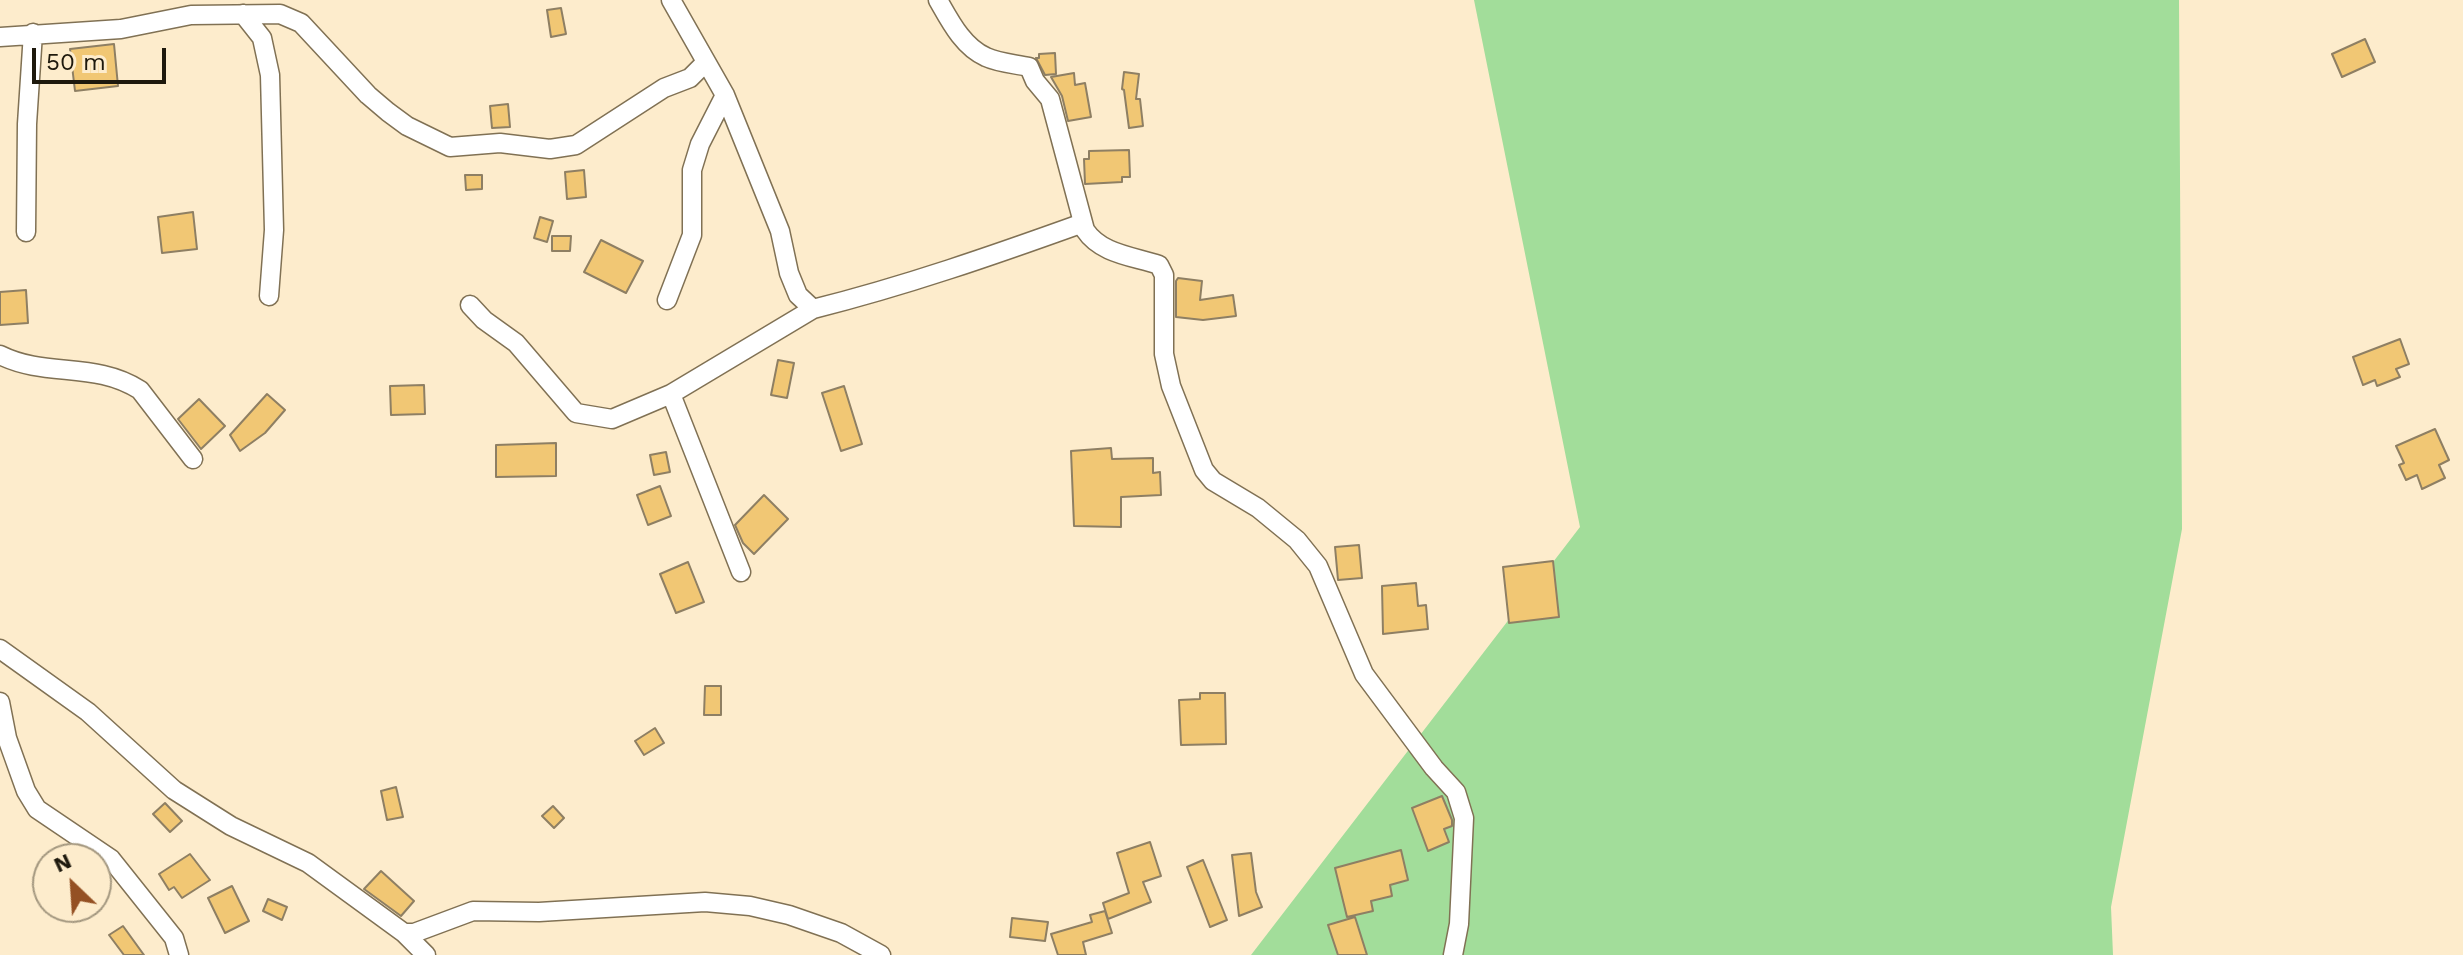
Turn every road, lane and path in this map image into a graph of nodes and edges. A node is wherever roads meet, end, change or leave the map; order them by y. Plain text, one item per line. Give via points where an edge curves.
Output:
1 (671, 0) edge
2 (938, 0) edge
3 (191, 7) edge
4 (243, 14) junction
5 (33, 33) junction
6 (0, 37) edge
7 (706, 62) junction
8 (725, 95) junction
9 (1083, 223) junction
10 (26, 232) dead end
11 (269, 296) dead end
12 (667, 300) dead end
13 (470, 305) dead end
14 (813, 309) junction
15 (0, 355) edge
16 (671, 394) junction
17 (193, 459) dead end
18 (741, 572) dead end
19 (0, 649) edge
20 (0, 702) edge
21 (2, 736) edge
22 (404, 933) junction
23 (179, 955) edge
24 (426, 955) edge
25 (881, 955) edge
26 (1453, 955) edge

1 - 7 street
2 - 9 street via 972,48 987,58 1029,67 1050,99
3 - 4 street
3 - 5 street via 121,29
4 - 7 street via 280,14 301,23 388,112 450,147 576,145 664,88 690,78
4 - 11 street via 262,38 270,75 274,230
5 - 6 street
5 - 10 street
7 - 8 street
8 - 12 street via 692,170 692,235
8 - 14 street via 780,231 798,295
9 - 14 street via 867,296
9 - 26 street via 1102,248 1159,265 1166,287 1164,354 1171,386 1204,470 1258,508 1318,566 1364,674 1456,792 1464,818
13 - 16 street via 516,343 576,413 612,419
14 - 16 street
15 - 17 street via 18,364 104,373 130,383
16 - 18 street
19 - 22 street via 88,712 174,790 231,826 308,863
20 - 21 street
21 - 23 street via 37,809 111,859 174,938
22 - 24 street
22 - 25 street via 473,911 705,902 789,915 841,933

